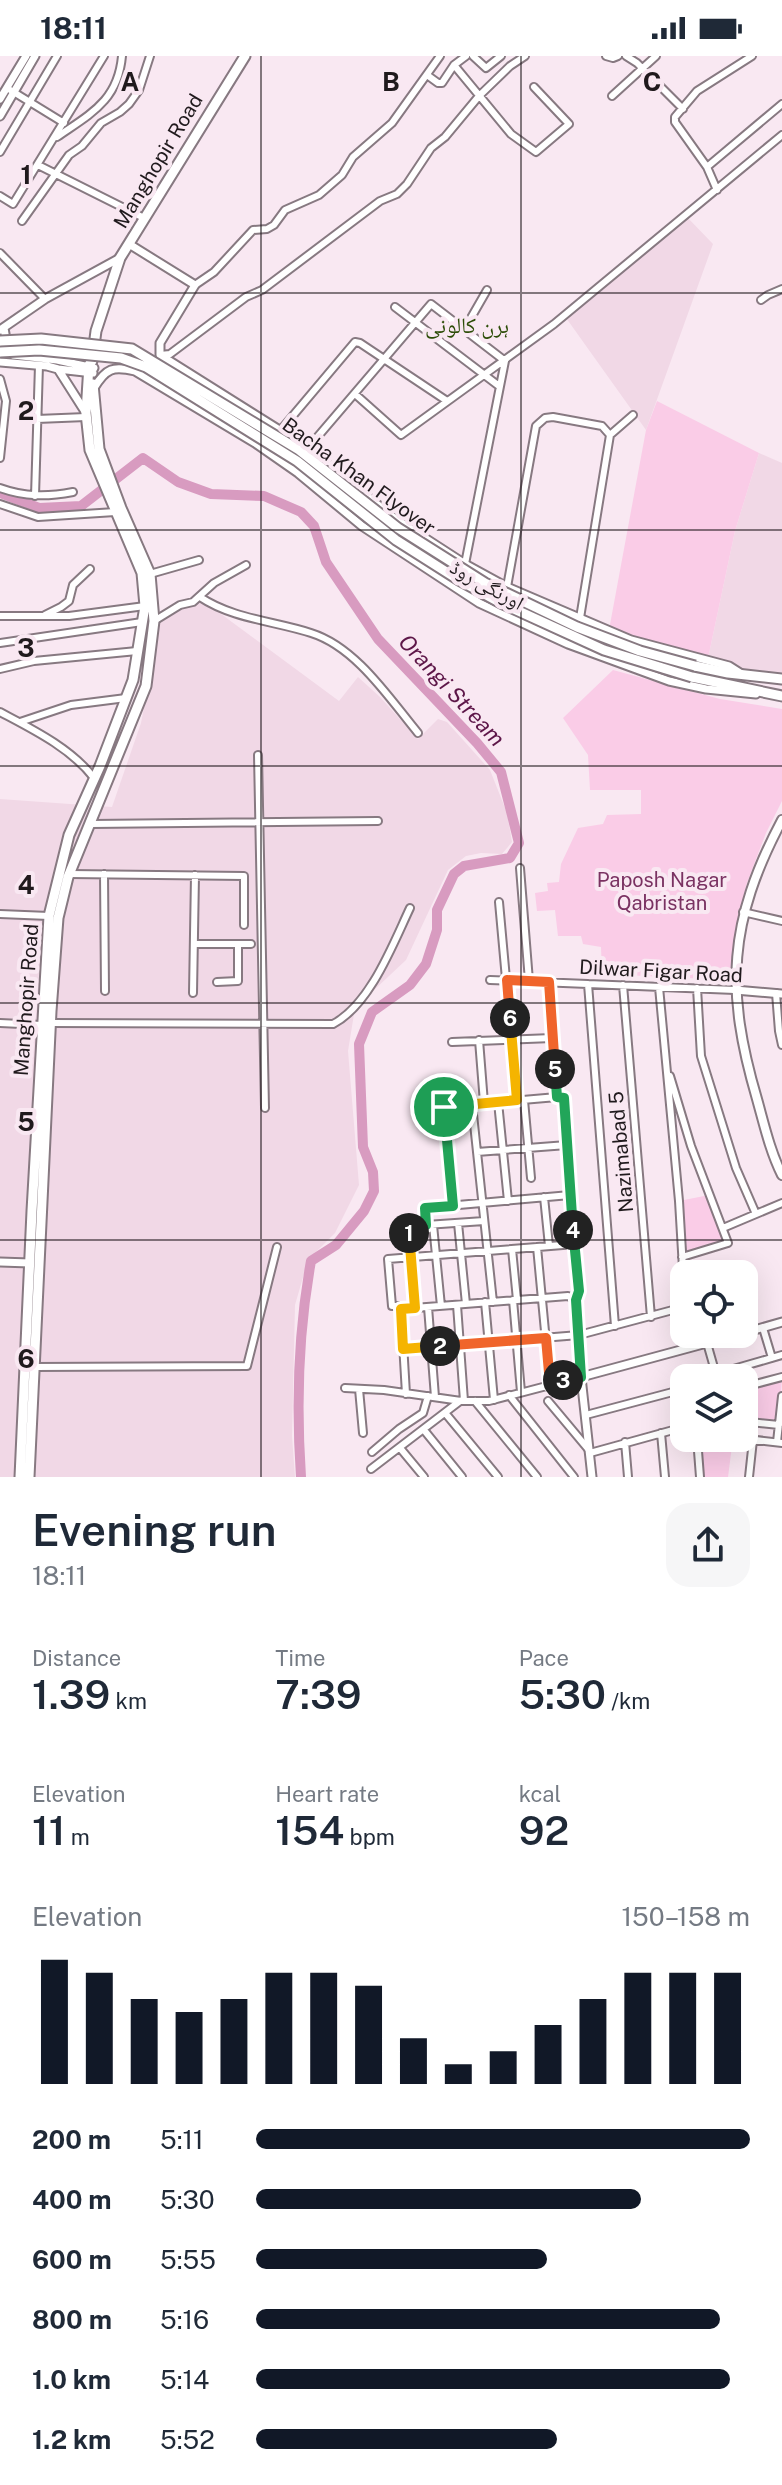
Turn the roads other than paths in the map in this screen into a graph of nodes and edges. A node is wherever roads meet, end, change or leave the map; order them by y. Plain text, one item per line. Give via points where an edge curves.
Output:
1 (26, 56) edge
2 (35, 56) edge
3 (57, 56) edge
4 (104, 56) edge
5 (122, 56) edge
6 (150, 56) edge
7 (245, 56) edge
8 (440, 56) edge
9 (466, 56) edge
10 (473, 56) edge
11 (501, 56) edge
12 (525, 56) edge
13 (606, 56) edge
14 (618, 56) edge
15 (626, 56) edge
16 (647, 56) edge
17 (656, 56) edge
18 (752, 56) edge
19 (454, 65) junction
20 (641, 68) junction
21 (427, 75) junction
22 (534, 87) dead end
23 (11, 90) junction
24 (479, 96) junction
25 (612, 96) dead end
26 (0, 99) edge
27 (29, 103) junction
28 (782, 104) edge
29 (683, 109) junction
30 (0, 116) edge
31 (64, 123) junction
32 (782, 135) edge
33 (54, 139) junction
34 (0, 152) edge
35 (38, 165) junction
36 (707, 167) junction
37 (55, 174) junction
38 (717, 190) junction
39 (0, 196) edge
40 (144, 218) junction
41 (22, 221) dead end
42 (129, 244) junction
43 (0, 253) edge
44 (120, 258) junction
45 (195, 285) junction
46 (782, 289) edge
47 (487, 290) dead end
48 (45, 299) junction
49 (761, 300) dead end
50 (395, 307) dead end
51 (415, 324) junction
52 (2, 329) edge
53 (464, 330) junction
54 (0, 341) edge
55 (0, 352) edge
56 (160, 355) junction
57 (384, 360) junction
58 (505, 361) junction
59 (0, 362) edge
60 (39, 365) junction
61 (91, 368) junction
62 (58, 369) junction
63 (483, 376) junction
64 (0, 379) edge
65 (499, 386) junction
66 (93, 390) junction
67 (355, 394) junction
68 (447, 401) junction
69 (86, 415) junction
70 (633, 415) dead end
71 (37, 419) junction
72 (280, 431) junction
73 (610, 435) junction
74 (308, 448) junction
75 (95, 450) junction
76 (0, 458) edge
77 (0, 488) edge
78 (73, 492) dead end
79 (35, 496) junction
80 (0, 504) edge
81 (117, 509) junction
82 (199, 560) dead end
83 (465, 564) junction
84 (246, 565) dead end
85 (90, 569) dead end
86 (150, 574) junction
87 (507, 587) junction
88 (200, 597) junction
89 (145, 606) junction
90 (0, 616) edge
91 (42, 616) junction
92 (580, 618) junction
93 (154, 621) junction
94 (142, 622) junction
95 (0, 643) edge
96 (137, 651) junction
97 (0, 669) edge
98 (740, 673) junction
99 (782, 679) edge
100 (782, 697) edge
101 (126, 698) junction
102 (0, 712) edge
103 (20, 722) junction
104 (418, 733) dead end
105 (258, 755) dead end
106 (94, 778) junction
107 (88, 791) junction
108 (104, 792) junction
109 (782, 820) edge
110 (378, 821) dead end
111 (259, 822) junction
112 (91, 824) junction
113 (778, 836) edge
114 (520, 868) dead end
115 (70, 874) junction
116 (104, 874) junction
117 (195, 875) junction
118 (499, 902) dead end
119 (410, 908) dead end
120 (743, 912) junction
121 (0, 914) edge
122 (49, 916) junction
123 (782, 921) edge
124 (244, 925) dead end
125 (194, 944) junction
126 (238, 944) junction
127 (251, 944) dead end
128 (490, 980) dead end
129 (507, 980) junction
130 (529, 981) junction
131 (217, 982) dead end
132 (549, 982) junction
133 (588, 984) junction
134 (623, 985) junction
135 (659, 987) junction
136 (697, 988) junction
137 (735, 990) junction
138 (105, 991) dead end
139 (193, 993) dead end
140 (779, 994) edge
141 (0, 1023) edge
142 (46, 1024) junction
143 (263, 1024) junction
144 (780, 1031) edge
145 (552, 1038) junction
146 (511, 1039) junction
147 (479, 1040) junction
148 (452, 1042) dead end
149 (782, 1045) edge
150 (667, 1065) junction
151 (557, 1097) junction
152 (520, 1100) junction
153 (498, 1102) junction
154 (484, 1103) junction
155 (472, 1105) junction
156 (265, 1108) dead end
157 (567, 1145) junction
158 (528, 1148) junction
159 (503, 1150) junction
160 (477, 1152) junction
161 (781, 1170) edge
162 (531, 1178) dead end
163 (570, 1195) junction
164 (544, 1197) junction
165 (508, 1201) junction
166 (482, 1203) junction
167 (782, 1203) edge
168 (453, 1206) junction
169 (756, 1214) junction
170 (484, 1221) junction
171 (458, 1223) junction
172 (430, 1225) junction
173 (723, 1228) junction
174 (575, 1244) junction
175 (549, 1246) junction
176 (277, 1247) dead end
177 (537, 1247) junction
178 (512, 1249) junction
179 (488, 1251) junction
180 (461, 1253) junction
181 (436, 1255) junction
182 (411, 1257) junction
183 (682, 1257) junction
184 (682, 1260) edge
185 (0, 1262) edge
186 (30, 1263) junction
187 (542, 1298) junction
188 (515, 1300) junction
189 (576, 1300) junction
190 (489, 1302) junction
191 (466, 1304) junction
192 (457, 1305) junction
193 (441, 1306) junction
194 (428, 1307) junction
195 (415, 1308) junction
196 (401, 1309) junction
197 (670, 1311) edge
198 (651, 1317) junction
199 (782, 1322) edge
200 (615, 1326) junction
201 (763, 1328) junction
202 (758, 1329) edge
203 (579, 1335) junction
204 (546, 1338) junction
205 (517, 1340) junction
206 (489, 1342) junction
207 (460, 1344) junction
208 (431, 1347) junction
209 (686, 1348) edge
210 (403, 1349) junction
211 (782, 1355) edge
212 (772, 1358) junction
213 (753, 1364) edge
214 (34, 1367) junction
215 (581, 1377) junction
216 (782, 1377) edge
217 (758, 1383) edge
218 (550, 1384) junction
219 (345, 1388) dead end
220 (359, 1389) junction
221 (521, 1392) junction
222 (670, 1393) edge
223 (406, 1394) junction
224 (509, 1395) junction
225 (782, 1396) edge
226 (432, 1397) junction
227 (494, 1400) junction
228 (463, 1401) junction
229 (475, 1401) junction
230 (548, 1401) dead end
231 (446, 1414) junction
232 (586, 1415) junction
233 (758, 1423) edge
234 (779, 1425) junction
235 (424, 1430) junction
236 (670, 1431) edge
237 (363, 1433) dead end
238 (661, 1433) junction
239 (758, 1441) edge
240 (625, 1442) junction
241 (779, 1443) edge
242 (400, 1448) junction
243 (589, 1451) junction
244 (372, 1452) dead end
245 (698, 1452) edge
246 (752, 1452) edge
247 (371, 1469) dead end
248 (20, 1477) edge
249 (29, 1477) edge
250 (424, 1477) edge
251 (462, 1477) edge
252 (498, 1477) edge
253 (537, 1477) edge
254 (574, 1477) edge
255 (592, 1477) edge
256 (628, 1477) edge
257 (665, 1477) edge
258 (700, 1477) edge
259 (749, 1477) edge

1 - 23 street
2 - 23 street
3 - 27 street
4 - 31 street
5 - 33 street via 103,104
6 - 37 street via 129,104 101,123
7 - 40 main road, Manghopir Road
8 - 21 street
9 - 19 street
10 - 11 street via 486,68
12 - 24 street
13 - 14 street
15 - 20 street
16 - 20 street
17 - 20 street
18 - 29 street via 707,83
19 - 21 street via 442,83
19 - 24 street
20 - 25 street
20 - 29 street
21 - 45 street via 392,123 331,185 285,210 274,225 253,230
22 - 24 street via 569,124 536,152 511,134
23 - 26 street
23 - 27 street
23 - 30 street
24 - 56 street via 397,194 380,201 170,354
27 - 31 street
27 - 34 street
28 - 36 street
29 - 36 street via 675,122
31 - 33 street
32 - 38 street
33 - 35 street
35 - 37 street
35 - 39 street via 13,204
36 - 38 street
37 - 40 street
37 - 41 street
38 - 58 street
40 - 42 main road, Manghopir Road
42 - 44 main road, Manghopir Road
42 - 45 street, Manghopir Road
43 - 48 street
44 - 48 street
44 - 61 main road, Manghopir Road via 96,331
45 - 56 street via 160,343
46 - 49 street
47 - 53 street
48 - 52 street
50 - 51 street
51 - 53 street via 431,304
51 - 57 street
51 - 63 street
52 - 61 street via 13,355
53 - 58 street
54 - 98 main road, Bacha Khan Flyover, bridge via 41,339 132,349 299,450 398,528 485,583 640,651
55 - 100 main road, Bacha Khan Flyover, bridge via 66,352 121,358 146,367 297,461 396,540 514,610 604,650
56 - 72 street, اورنگی روڈ
57 - 67 street
57 - 68 street
57 - 72 street via 355,342
58 - 63 street
58 - 65 street
59 - 60 street
60 - 62 street
60 - 71 street
61 - 62 street
61 - 66 main road, Manghopir Road
61 - 69 main road, Manghopir Road
62 - 69 street
63 - 65 street
63 - 68 street
64 - 76 street via 6,401
65 - 83 street
66 - 75 main road, Manghopir Road
66 - 100 street, اورنگی روڈ via 113,368 135,371 255,443 362,526 479,603 568,644 669,681
67 - 68 street via 401,435
67 - 74 street
69 - 71 street
69 - 75 main road, Manghopir Road
70 - 73 street
71 - 79 street
72 - 74 street, اورنگی روڈ
73 - 87 street via 602,426 553,417 538,422
73 - 92 street
74 - 83 street, اورنگی روڈ via 394,518
75 - 81 main road, Manghopir Road
77 - 79 street
78 - 79 street
80 - 81 street via 38,517
81 - 86 main road, Manghopir Road
81 - 89 main road, Manghopir Road via 142,573
82 - 86 street
83 - 87 street, اورنگی روڈ
84 - 88 street
85 - 91 street via 73,585 69,601
86 - 93 main road, Manghopir Road
87 - 92 street, اورنگی روڈ
88 - 93 street
88 - 104 street via 222,610 337,644
89 - 91 street
89 - 94 main road, Manghopir Road
90 - 91 street
92 - 98 street, اورنگی روڈ via 631,640
93 - 108 main road, Manghopir Road via 146,686
94 - 95 street
94 - 96 main road, Manghopir Road
96 - 97 street
96 - 101 main road, Manghopir Road
98 - 99 main road, Bacha Khan Flyover
101 - 103 street via 71,705
101 - 106 main road, Manghopir Road
102 - 103 street
103 - 106 street via 72,756
105 - 111 street
106 - 107 main road, Manghopir Road
106 - 108 main road
107 - 108 main road
107 - 122 main road, Manghopir Road via 69,835
108 - 112 main road, Manghopir Road
109 - 113 main road
110 - 111 street
111 - 112 street
111 - 143 street
112 - 115 main road, Manghopir Road
113 - 120 main road
114 - 130 street
115 - 116 street
115 - 142 main road, Manghopir Road via 57,926
116 - 117 street
116 - 138 street
117 - 124 street via 244,876
117 - 125 street
118 - 129 street
119 - 143 street via 372,984 340,1020
120 - 123 street
120 - 137 main road
121 - 122 street
122 - 142 main road, Manghopir Road
125 - 126 street
125 - 139 street
126 - 127 street
126 - 131 street via 238,981
128 - 129 street, Dilwar Figar Road
129 - 130 street, Dilwar Figar Road
129 - 146 street
130 - 132 street, Dilwar Figar Road
132 - 133 street, Dilwar Figar Road
132 - 145 street
133 - 134 street, Dilwar Figar Road
133 - 200 street
134 - 135 street, Dilwar Figar Road
134 - 198 street, Nazimabad 5
135 - 136 street, Dilwar Figar Road
135 - 150 street
136 - 137 street, Dilwar Figar Road
136 - 169 street via 701,1056
137 - 140 street, Dilwar Figar Road
137 - 161 main road via 741,1044
140 - 144 street
141 - 142 street
142 - 143 street
142 - 186 main road, Manghopir Road
142 - 214 main road, Manghopir Road
143 - 156 street
144 - 149 street
145 - 146 street
145 - 151 street
146 - 147 street
146 - 152 street
147 - 148 street
147 - 154 street
150 - 173 street
150 - 183 street
151 - 152 street
151 - 157 street via 564,1098
152 - 153 street
152 - 158 street
153 - 154 street
153 - 159 street
154 - 155 street
155 - 160 street
155 - 168 street via 444,1108
157 - 158 street
157 - 163 street
158 - 159 street
158 - 162 street
159 - 160 street
159 - 165 street
160 - 166 street
163 - 164 street
163 - 174 street
164 - 165 street
164 - 175 street
165 - 166 street
166 - 168 street
166 - 170 street
167 - 169 street
168 - 172 street via 425,1208
169 - 173 street
170 - 171 street
170 - 179 street
171 - 172 street
171 - 180 street
172 - 181 street
172 - 182 street via 409,1228
173 - 183 street via 728,1245
174 - 175 street
174 - 189 street
175 - 177 street
176 - 214 street via 247,1366
177 - 178 street
177 - 187 street
178 - 179 street
178 - 188 street
179 - 180 street
179 - 190 street
180 - 181 street
180 - 191 street
181 - 182 street
181 - 193 street
182 - 195 street
182 - 196 street via 388,1259 392,1306
183 - 184 street
185 - 186 street
186 - 248 main road, Manghopir Road
187 - 188 street
187 - 189 street
187 - 204 street
188 - 190 street
188 - 205 street
189 - 203 street
190 - 191 street
190 - 206 street
191 - 192 street
192 - 193 street
192 - 207 street
193 - 194 street
194 - 195 street
194 - 208 street
195 - 196 street
196 - 210 street
197 - 198 street
198 - 200 street
199 - 201 street
200 - 203 street
201 - 202 street
201 - 212 street
203 - 204 street
203 - 215 street
204 - 205 street
204 - 218 street
205 - 206 street
205 - 221 street
206 - 207 street
206 - 227 street
207 - 208 street
207 - 228 street
208 - 210 street
208 - 226 street
209 - 215 street
210 - 223 street
211 - 212 street
212 - 213 street
214 - 249 main road, Manghopir Road
215 - 218 street
215 - 232 street
216 - 217 street
218 - 221 street
219 - 220 street
220 - 223 street
220 - 237 street
221 - 224 street
222 - 232 street
223 - 226 street
224 - 227 street
224 - 254 street
225 - 234 street
226 - 228 street
226 - 244 street via 423,1413
227 - 229 street
228 - 229 street
228 - 231 street
229 - 253 street
230 - 243 street
231 - 235 street
231 - 252 street
232 - 243 street
233 - 234 street
234 - 241 street
235 - 242 street
235 - 251 street
236 - 238 street
238 - 240 street
238 - 257 street
239 - 241 street
240 - 243 street
240 - 256 street
242 - 247 street
242 - 250 street
243 - 255 street
245 - 258 street
246 - 259 street

